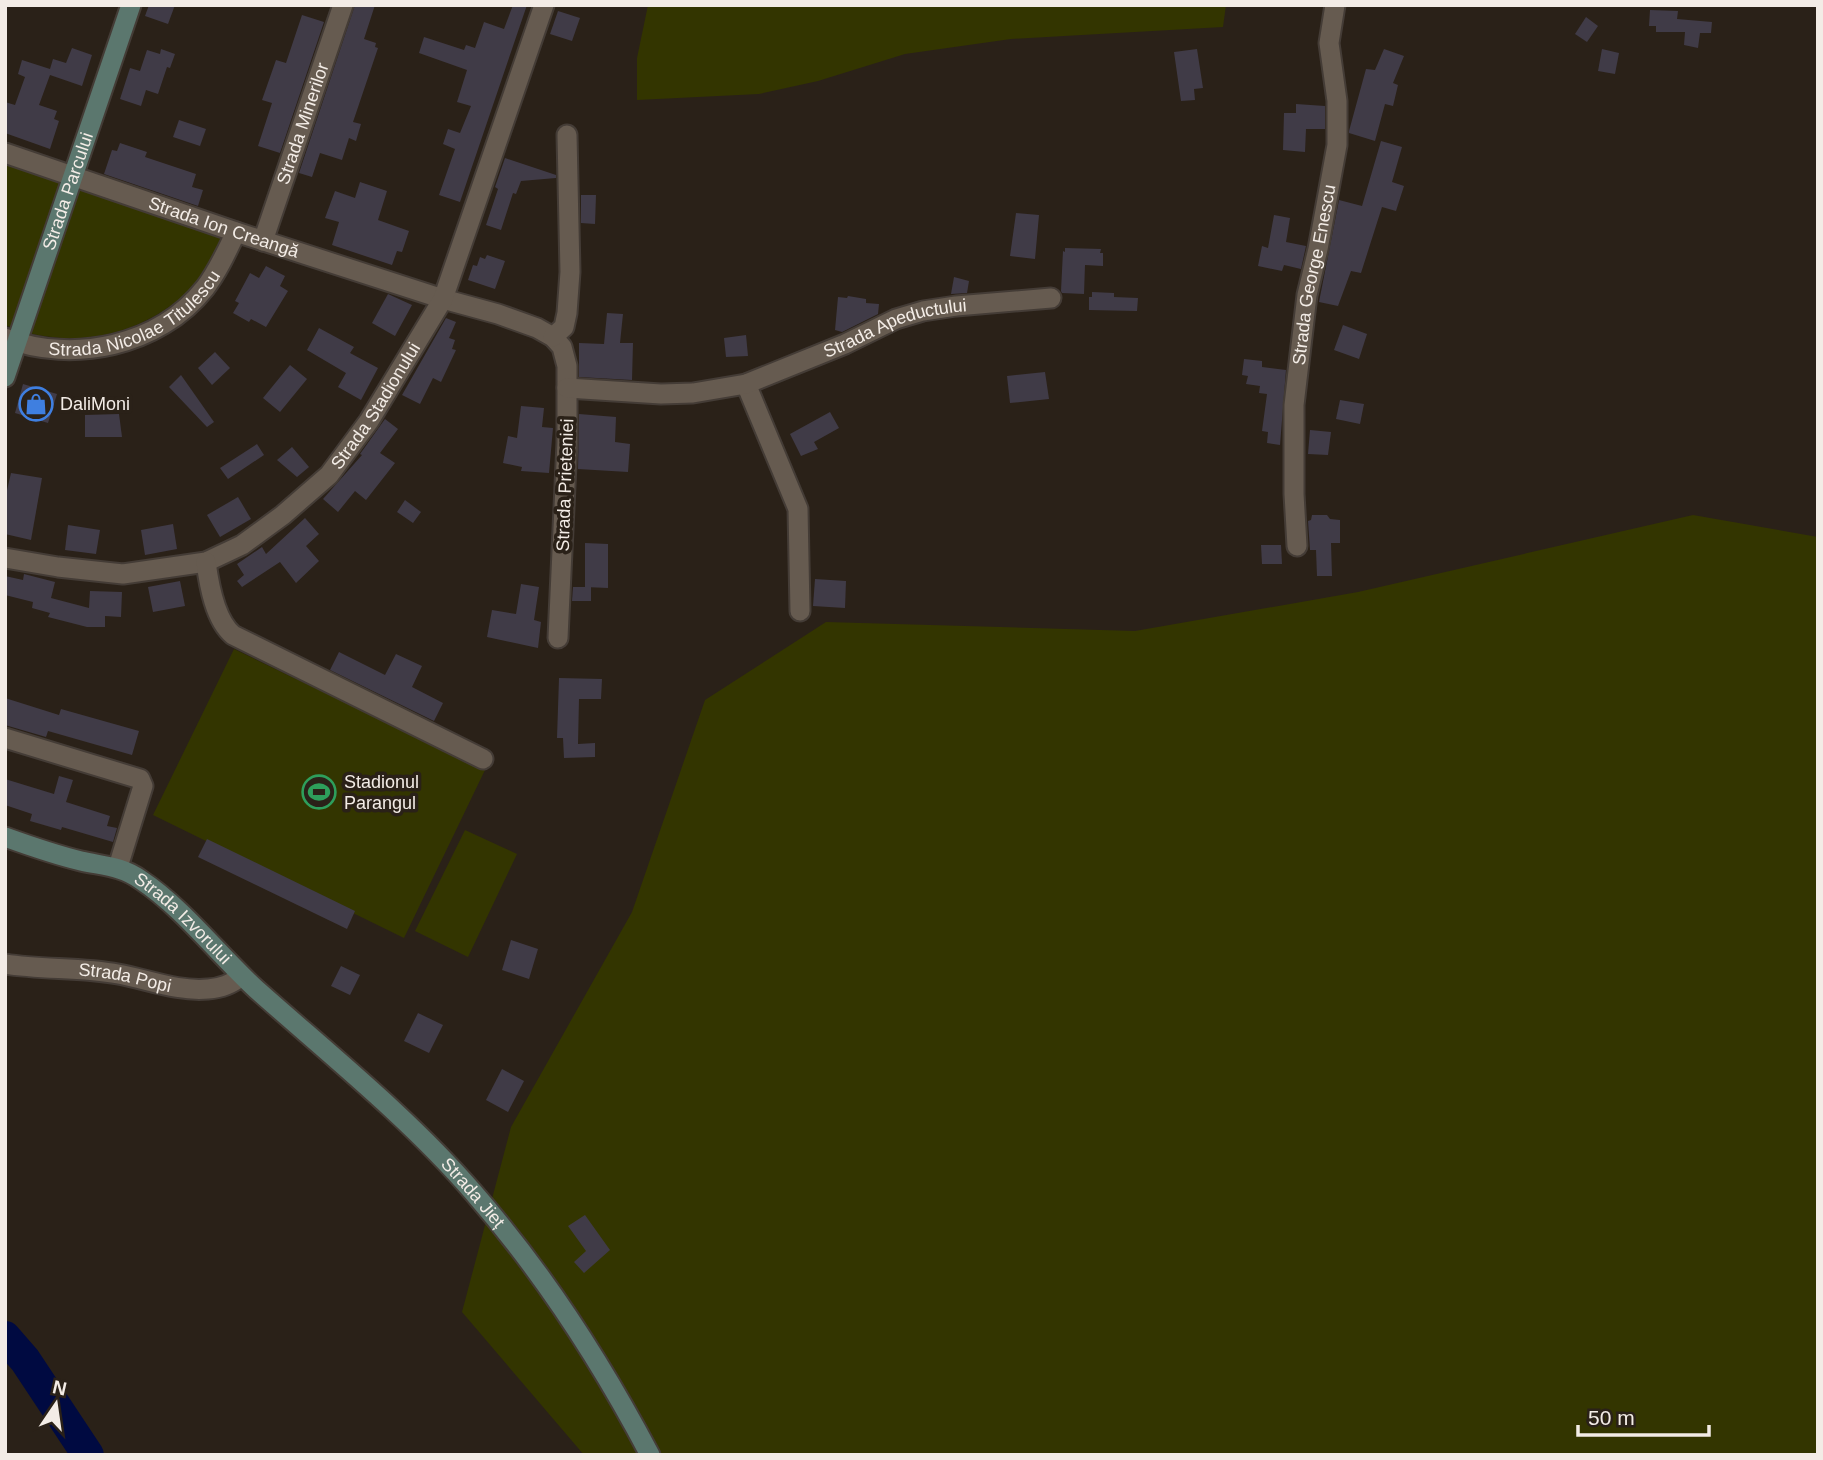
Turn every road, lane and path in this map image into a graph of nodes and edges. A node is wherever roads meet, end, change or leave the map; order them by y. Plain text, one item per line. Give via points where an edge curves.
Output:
1 (131, 5) edge
2 (343, 5) edge
3 (544, 5) edge
4 (1335, 5) edge
5 (567, 135) dead end
6 (5, 153) edge
7 (73, 176) junction
8 (236, 232) junction
9 (263, 240) junction
10 (1051, 298) dead end
11 (443, 299) junction
12 (553, 337) junction
13 (11, 340) edge
14 (5, 377) edge
15 (746, 384) junction
16 (567, 388) junction
17 (1297, 546) dead end
18 (5, 558) edge
19 (206, 562) junction
20 (800, 611) dead end
21 (558, 638) dead end
22 (5, 738) edge
23 (483, 760) dead end
24 (5, 837) edge
25 (118, 867) junction
26 (5, 964) edge
27 (242, 976) junction
28 (650, 1455) edge

1 - 7 main road, Strada Parcului
2 - 9 street, Strada Minerilor
3 - 11 street, Strada Stadionului
4 - 17 street, Strada George Enescu via 1329,43 1337,91 1337,145 1307,295 1294,405
5 - 12 street via 570,272 564,327
6 - 7 street, Strada Ion Creangă
7 - 8 street, Strada Ion Creangă
7 - 13 main road, Strada Parcului
8 - 9 street, Strada Ion Creangă
8 - 13 street, Strada Nicolae Titulescu via 204,288 185,308 138,338 85,349 56,349
9 - 11 street, Strada Ion Creangă
10 - 15 street, Strada Apeductului via 923,311
11 - 12 street
11 - 19 street, Strada Stadionului via 369,421 329,475 242,545
12 - 16 street, Strada Prieteniei via 562,347
13 - 14 main road, Strada Parcului
15 - 16 street, Strada Apeductului via 661,394
15 - 20 street via 798,509
16 - 21 street, Strada Prieteniei
18 - 19 street, Strada Stadionului via 123,574
19 - 23 street via 224,628 233,635
22 - 25 street, Strada Izvorului via 140,779 141,797
24 - 25 main road, Strada Izvorului via 83,862
25 - 27 main road, Strada Izvorului via 173,907
26 - 27 street, Strada Popi via 117,974 206,990 228,986
27 - 28 main road, Strada Jieț via 418,1135 473,1191 562,1309 617,1392

